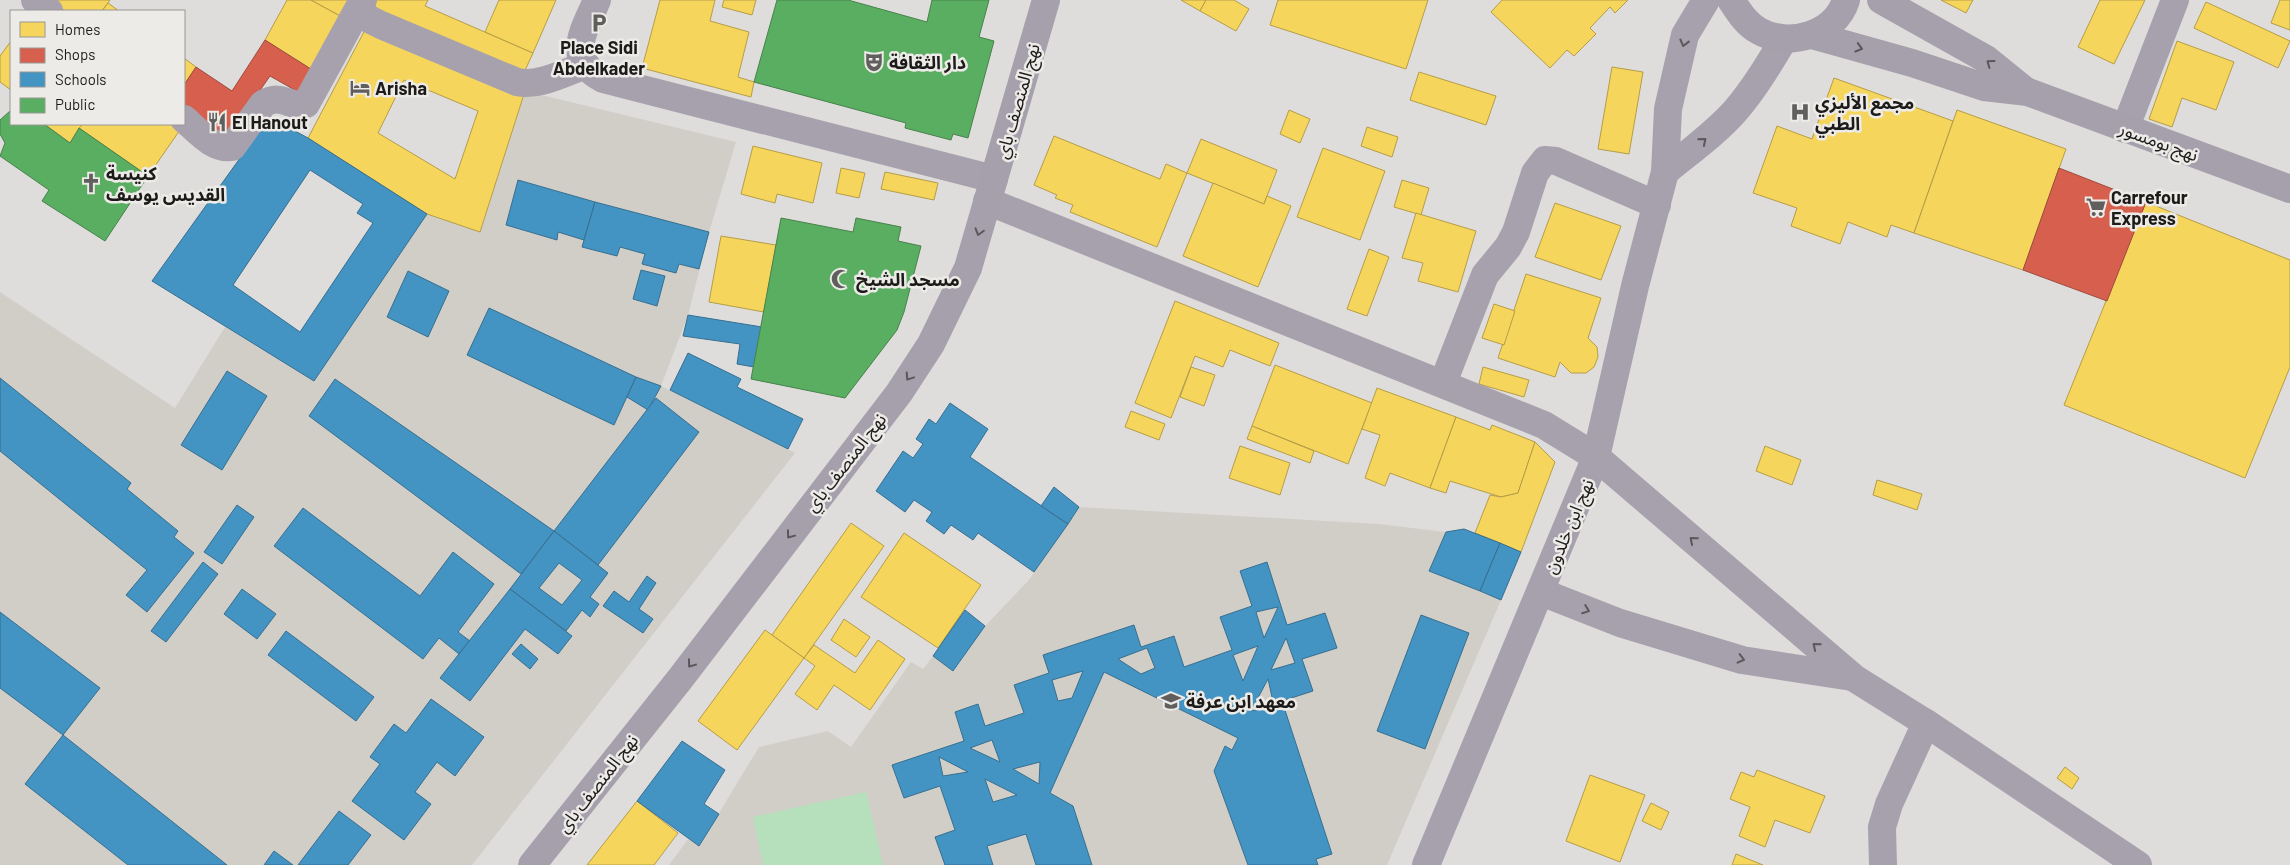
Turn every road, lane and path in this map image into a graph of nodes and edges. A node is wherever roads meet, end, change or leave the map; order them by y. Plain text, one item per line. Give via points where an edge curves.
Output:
1 (35, 0) edge
2 (597, 0) edge
3 (1046, 0) edge
4 (1706, 0) edge
5 (1731, 0) edge
6 (1846, 0) edge
7 (1881, 0) edge
8 (2175, 0) edge
9 (361, 5) edge
10 (48, 10) edge
11 (1812, 35) junction
12 (1784, 40) junction
13 (586, 65) junction
14 (2028, 92) junction
15 (185, 120) edge
16 (2125, 130) junction
17 (1665, 172) junction
18 (2290, 188) edge
19 (991, 190) junction
20 (1657, 205) junction
21 (1443, 383) junction
22 (1596, 457) junction
23 (1540, 592) junction
24 (1854, 678) junction
25 (1926, 723) junction
26 (532, 865) edge
27 (1426, 865) edge
28 (1882, 865) edge
29 (2138, 865) edge

1 - 10 street
2 - 13 street via 579,43 580,55
3 - 19 main road, نهج المنصف باي
4 -> 17 street, نهج ابن خلدون via 1685,36 1668,109
5 - 12 main road, نهج بومسور via 1742,18 1759,32
6 - 11 main road, نهج بومسور via 1831,23
14 -> 7 main road, نهج بومسور via 1986,59
8 - 16 street
9 - 13 street via 369,19 381,25 517,82 536,82
9 - 15 street via 306,104 279,98 263,104 232,148 224,149 215,144
11 - 12 main road, نهج بومسور
11 -> 14 main road, نهج بومسور via 1984,86
17 -> 12 street via 1736,111
13 - 19 street via 603,79
14 - 16 main road, نهج بومسور
16 - 18 main road, نهج بومسور
17 - 20 street, نهج ابن خلدون
19 - 21 street
19 -> 26 main road, نهج المنصف باي via 968,268 931,344 898,393 680,679
20 - 21 street via 1556,161 1545,160 1535,174 1516,232 1485,275
20 - 22 street, نهج ابن خلدون
21 - 22 street via 1544,425
22 - 23 street, نهج ابن خلدون
24 -> 22 street
23 -> 24 street via 1620,623 1742,660
23 - 27 street, نهج ابن خلدون
24 - 25 street
25 - 28 street via 1889,804 1882,827
25 - 29 street

